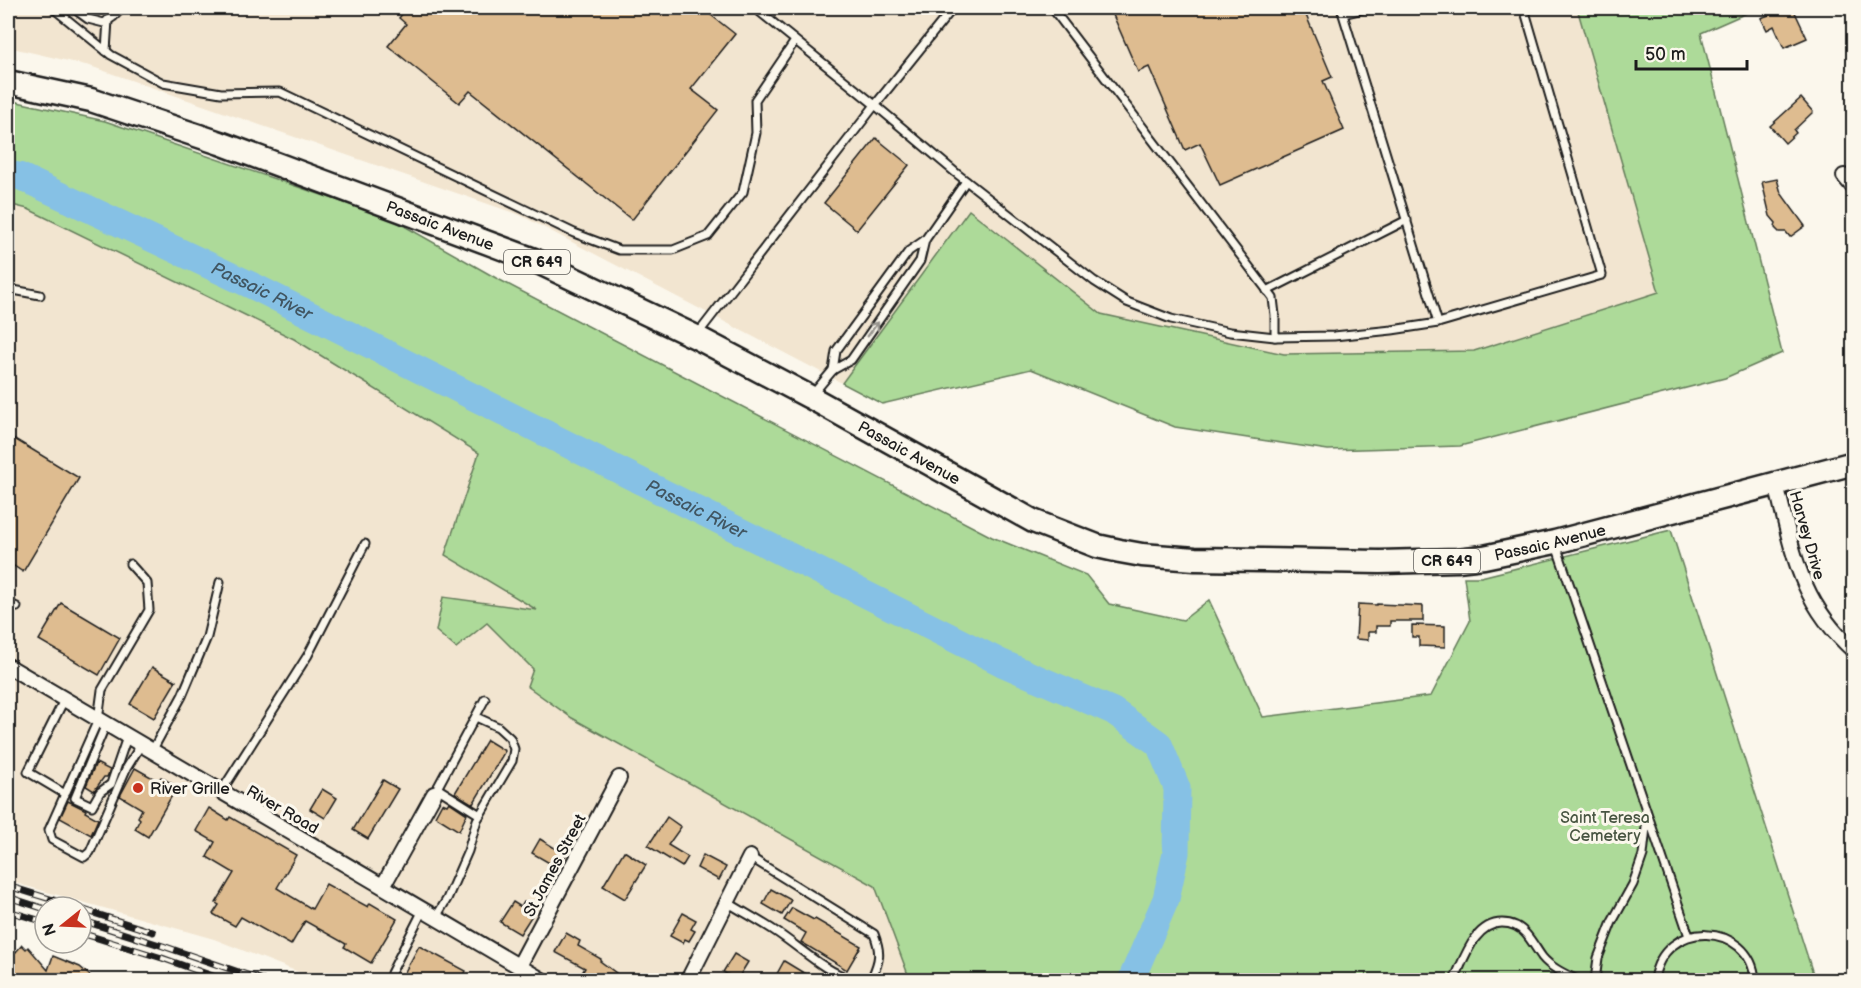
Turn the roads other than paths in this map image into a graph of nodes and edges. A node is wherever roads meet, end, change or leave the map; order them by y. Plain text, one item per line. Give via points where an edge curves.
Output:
1 (53, 8) edge
2 (73, 8) edge
3 (122, 8) edge
4 (754, 8) edge
5 (953, 8) edge
6 (1052, 8) edge
7 (1366, 8) edge
8 (1524, 8) edge
9 (1342, 10) edge
10 (108, 20) junction
11 (795, 41) junction
12 (106, 51) junction
13 (8, 82) edge
14 (875, 105) junction
15 (1844, 176) dead end
16 (966, 181) junction
17 (1854, 188) edge
18 (1407, 220) junction
19 (925, 240) junction
20 (8, 289) edge
21 (1267, 291) junction
22 (40, 296) dead end
23 (1438, 323) junction
24 (696, 337) junction
25 (1275, 337) junction
26 (833, 370) junction
27 (810, 398) junction
28 (1854, 463) edge
29 (1776, 484) junction
30 (1555, 542) junction
31 (364, 544) dead end
32 (130, 564) dead end
33 (220, 582) dead end
34 (8, 603) edge
35 (17, 607) dead end
36 (1854, 651) edge
37 (8, 666) edge
38 (485, 699) dead end
39 (64, 700) junction
40 (476, 717) junction
41 (102, 722) junction
42 (127, 737) junction
43 (146, 748) junction
44 (619, 778) dead end
45 (435, 791) junction
46 (221, 792) junction
47 (65, 794) junction
48 (480, 815) junction
49 (1648, 816) junction
50 (750, 857) joint
51 (383, 886) junction
52 (727, 902) junction
53 (423, 910) junction
54 (436, 917) junction
55 (1689, 936) junction
56 (519, 966) junction
57 (391, 974) dead end
58 (542, 981) edge
59 (688, 981) edge
60 (853, 981) edge
61 (865, 981) edge
62 (1454, 981) edge
63 (1577, 981) edge
64 (1595, 981) edge
65 (1653, 981) edge
66 (1755, 981) edge

1 - 12 lane
2 - 10 lane via 94,22
3 - 10 lane
4 - 11 lane
5 - 14 lane
6 - 21 lane
7 - 9 lane
8 - 23 lane via 1602,275
9 - 18 lane
10 - 12 lane
11 - 12 lane via 755,100 756,133 743,192 708,236 673,250 619,250 574,233 280,92 221,93 163,83
11 - 14 lane
13 - 24 main road, Passaic Avenue / CR 649 via 91,100 145,118 504,248
14 - 16 lane
14 - 24 lane
15 - 17 street
16 - 19 lane
16 - 25 lane via 1094,281 1127,302 1171,319
18 - 21 lane
18 - 23 lane
19 - 26 lane via 909,251 836,351
26 -> 19 lane via 851,360 921,261
20 - 22 lane
21 - 25 lane via 1273,298
23 - 25 lane via 1334,336
24 - 27 main road, Passaic Avenue / CR 649
26 - 27 lane
27 - 30 main road, Passaic Avenue / CR 649 via 1033,521 1120,551 1195,559 1430,562 1484,557
28 - 29 main road, Passaic Avenue / CR 649
29 - 30 main road, Passaic Avenue / CR 649
29 - 36 street, Harvey Drive via 1808,593 1821,616
30 - 49 lane
31 - 46 lane via 308,655
32 - 41 lane via 147,583 149,610 102,690
33 - 43 lane via 207,637 182,696
34 - 35 lane
37 - 39 street, River Road
38 - 40 lane
39 - 41 street, River Road
39 - 47 lane via 28,772
40 - 45 lane
40 - 48 lane via 498,727 510,738 514,749 512,761
41 - 42 street, River Road
41 - 42 lane via 75,798 92,806 100,792 111,784
41 - 47 lane
42 - 43 street, River Road
43 - 46 street, River Road
43 - 47 lane via 126,769 90,852 84,857 52,840 49,830
44 - 56 street, St James Street
45 - 48 lane
45 - 51 street
46 - 51 street, River Road
48 - 54 lane
49 - 55 lane
49 - 64 lane via 1643,855 1633,884 1612,922
50 - 52 street
50 - 61 lane via 874,934 879,948 876,967 872,977
51 - 53 street, River Road
52 - 59 street
52 - 60 lane via 839,976
53 - 54 street, River Road
53 - 57 lane
54 - 56 street, River Road
55 - 65 lane via 1662,955
55 - 66 lane via 1706,934 1738,947 1749,960
56 - 58 street, River Road
62 - 63 lane via 1481,930 1495,923 1510,923 1525,932 1544,959

